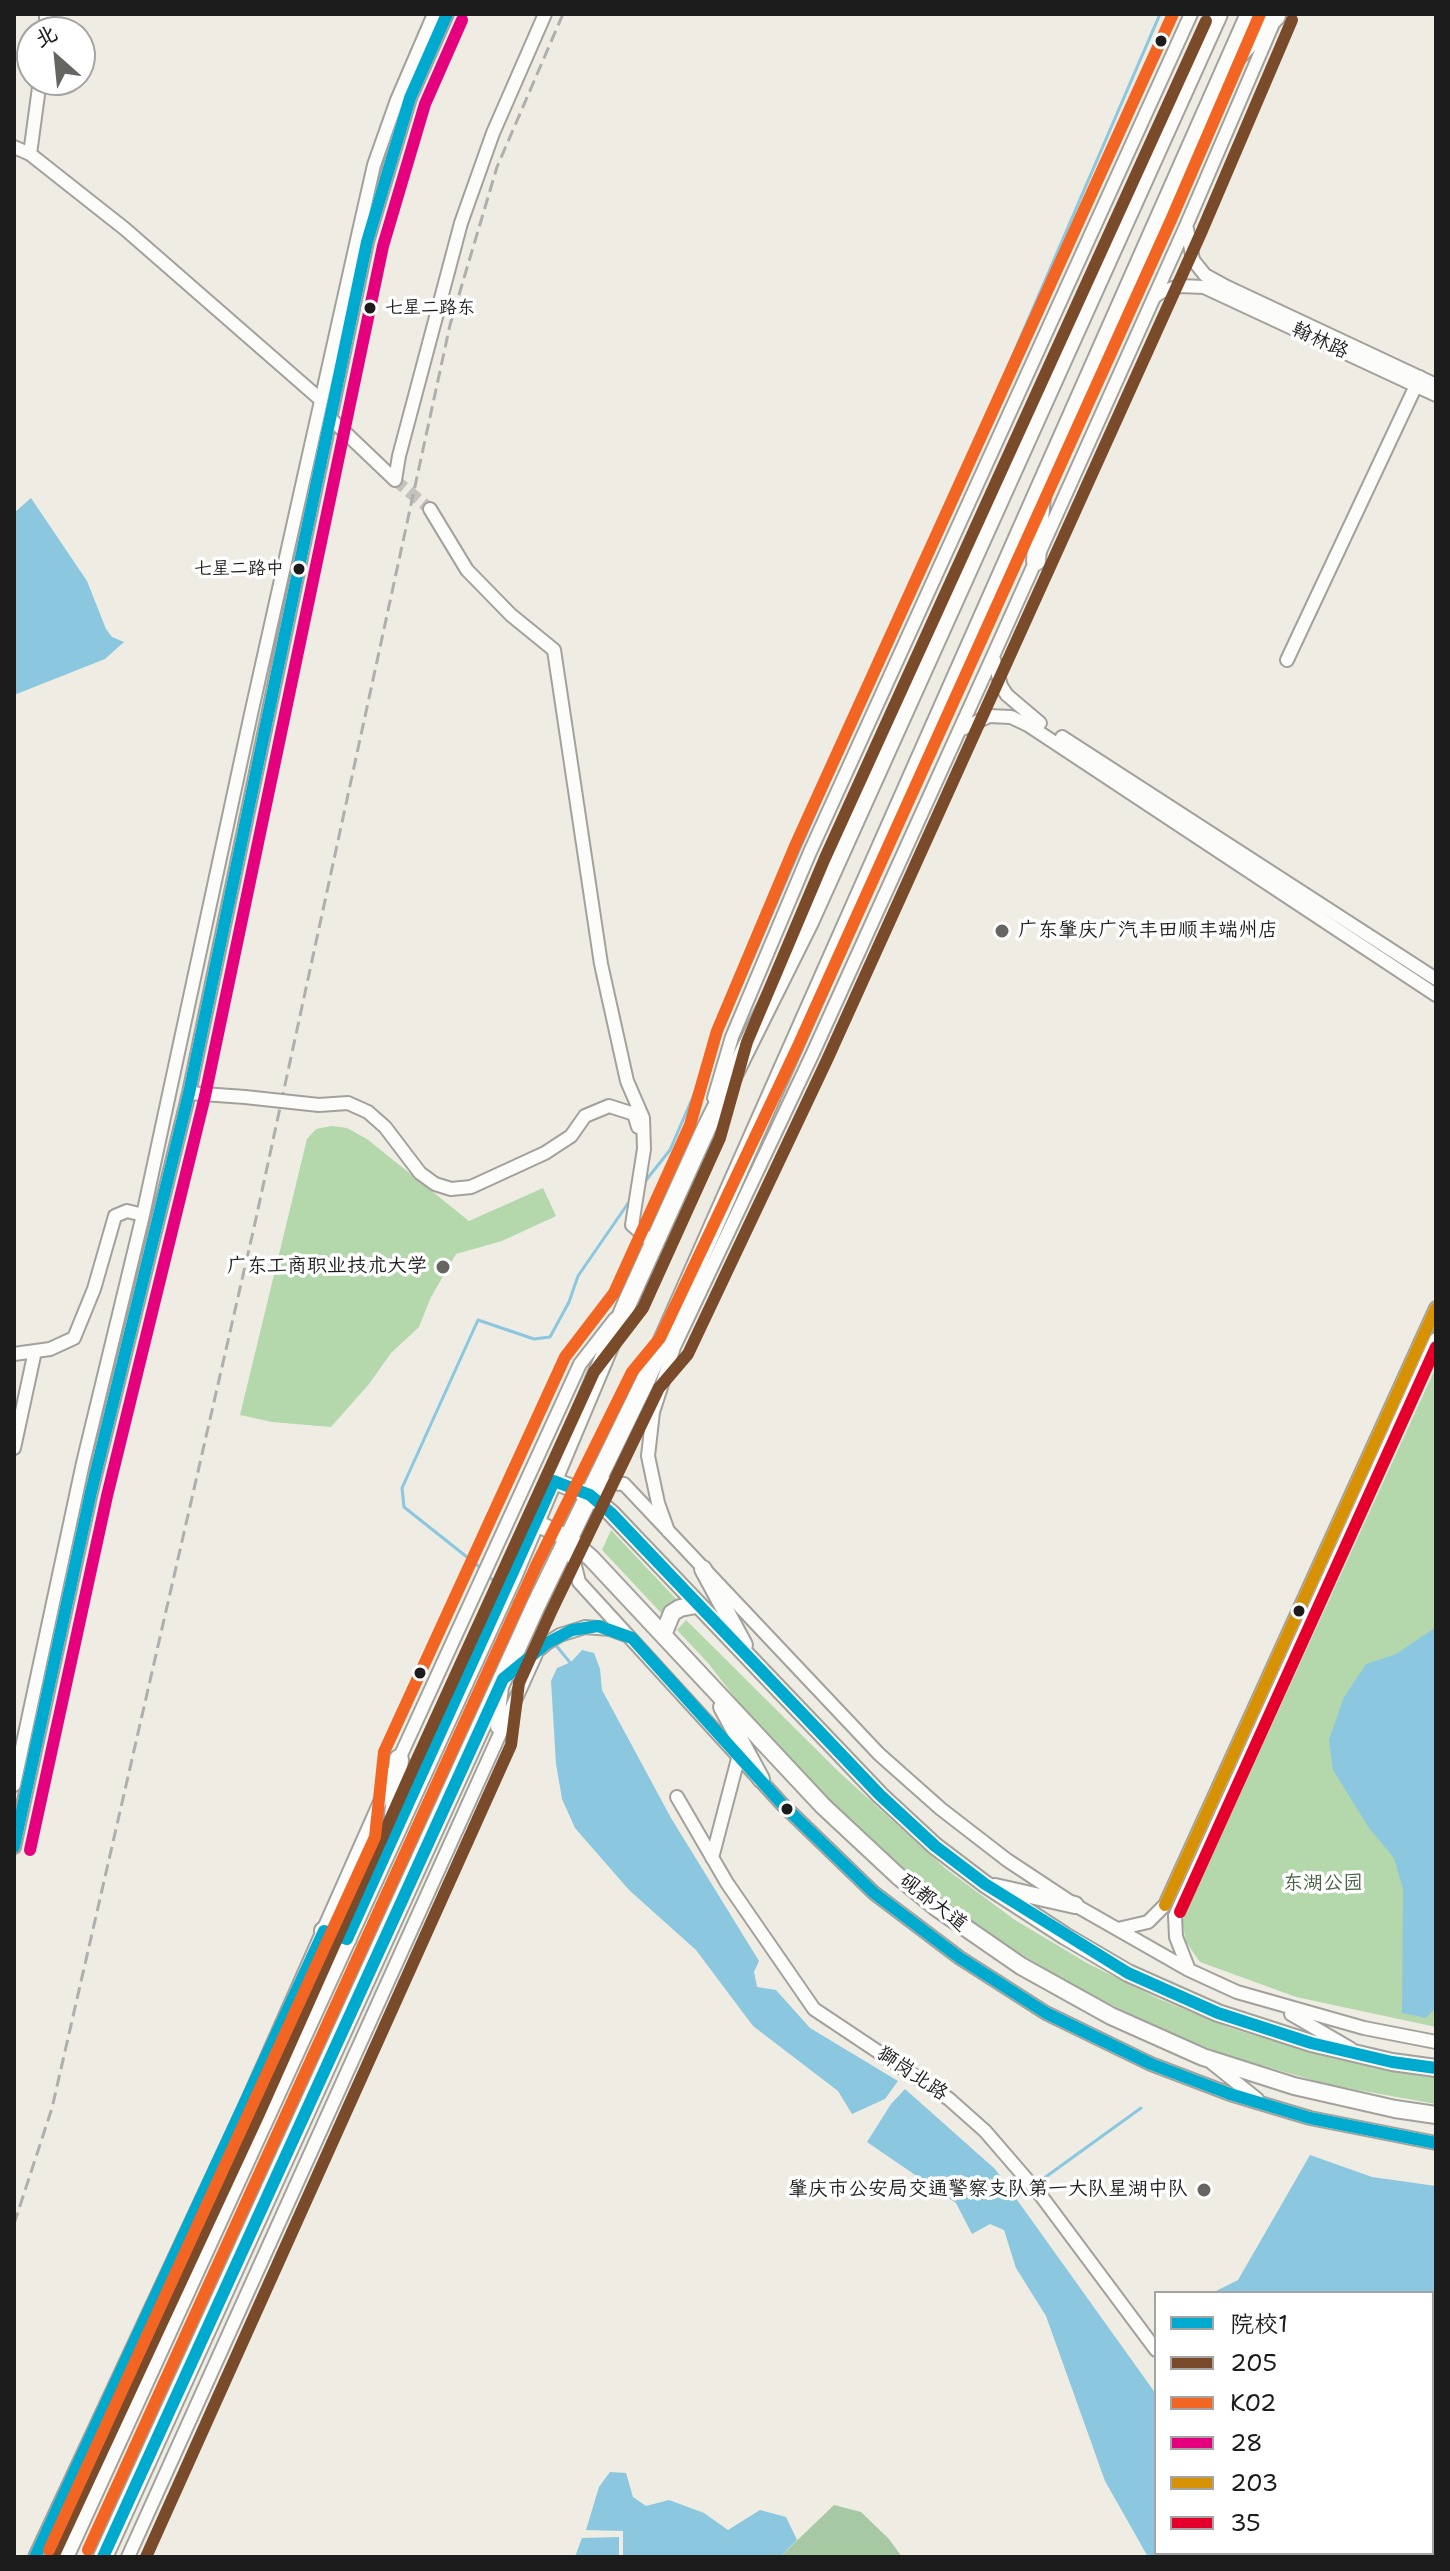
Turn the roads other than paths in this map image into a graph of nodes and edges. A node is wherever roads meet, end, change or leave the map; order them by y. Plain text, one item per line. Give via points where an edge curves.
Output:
1 (434, 14) edge
2 (447, 14) edge
3 (545, 14) edge
4 (1191, 14) edge
5 (1218, 14) edge
6 (1250, 14) edge
7 (1277, 15) edge
8 (1226, 67) junction
9 (38, 96) edge
10 (14, 147) edge
11 (30, 154) junction
12 (1186, 226) junction
13 (1209, 284) junction
14 (1154, 297) junction
15 (1418, 381) junction
16 (1436, 385) edge
17 (1436, 395) edge
18 (321, 400) junction
19 (330, 418) junction
20 (1042, 482) junction
21 (430, 509) tunnel mouth
22 (1036, 561) junction
23 (993, 656) junction
24 (1287, 660) dead end
25 (959, 731) junction
26 (1436, 979) edge
27 (1436, 995) edge
28 (189, 1093) junction
29 (705, 1131) junction
30 (644, 1149) junction
31 (143, 1215) junction
32 (654, 1244) junction
33 (628, 1301) junction
34 (681, 1301) junction
35 (1436, 1308) edge
36 (1436, 1339) edge
37 (674, 1347) junction
38 (35, 1351) junction
39 (14, 1354) edge
40 (646, 1379) junction
41 (14, 1448) edge
42 (554, 1481) junction
43 (78, 1489) junction
44 (91, 1492) junction
45 (590, 1495) junction
46 (536, 1523) junction
47 (668, 1531) junction
48 (568, 1538) junction
49 (703, 1569) junction
50 (696, 1605) junction
51 (663, 1635) junction
52 (632, 1638) junction
53 (536, 1654) junction
54 (755, 1664) junction
55 (503, 1679) junction
56 (709, 1685) junction
57 (496, 1738) junction
58 (739, 1755) junction
59 (399, 1759) junction
60 (761, 1779) junction
61 (14, 1785) edge
62 (677, 1797) dead end
63 (391, 1841) junction
64 (14, 1847) edge
65 (712, 1858) junction
66 (985, 1884) junction
67 (1075, 1905) junction
68 (1118, 1929) junction
69 (324, 1931) junction
70 (347, 1939) junction
71 (1189, 1970) junction
72 (1276, 2005) junction
73 (1436, 2042) edge
74 (1361, 2055) junction
75 (1203, 2057) junction
76 (1436, 2068) edge
77 (1266, 2106) junction
78 (1436, 2115) edge
79 (1436, 2143) edge
80 (1154, 2347) edge
81 (35, 2557) edge
82 (64, 2557) edge
83 (103, 2557) edge
84 (128, 2557) edge

1 - 18 street via 374,165
2 - 19 street via 410,98 367,242
3 - 19 street via 461,223 395,480
4 - 29 street via 810,852 732,1037
5 - 29 highway via 809,922
6 - 8 highway
7 - 8 highway
7 - 12 street
8 - 20 highway
9 - 11 street
10 - 11 street
11 - 18 street via 137,239
12 - 13 street via 1193,260
12 - 14 street
13 - 14 street via 1180,286
13 - 15 street, 翰林路
14 - 22 street
15 - 16 street, 翰林路
15 - 17 street, 翰林路
15 - 24 street
18 - 31 street
19 - 28 street
20 - 22 highway
20 - 34 highway
21 - 30 street via 467,570 554,650 601,964 627,1081 643,1118
22 - 23 street
23 - 25 street
23 - 26 street via 1001,686 1028,716
25 - 27 street via 989,716 1028,725
25 - 37 street
28 - 30 street, bridge via 348,1103 385,1127 420,1173 451,1189 471,1187 545,1153 571,1136 585,1116 609,1106 634,1114
28 - 44 street
29 - 32 highway
30 - 32 street via 632,1225
31 - 38 street via 127,1211 115,1216 74,1338
31 - 43 street
32 - 33 highway
33 - 42 highway
33 - 59 street via 580,1364
34 - 37 street
34 - 40 highway
35 - 68 street via 1165,1905 1148,1922
36 - 71 street via 1175,1916 1176,1937
37 - 40 street
37 - 47 street via 653,1412 648,1456
38 - 39 street
38 - 41 street
40 - 45 highway
42 - 45 main road
42 - 46 highway
43 - 44 street
43 - 61 street
44 - 64 street
45 - 47 street via 608,1483 624,1484
45 - 48 highway
45 - 50 main road
46 - 48 main road, 砚都大道
46 - 63 highway
47 - 49 street
48 - 51 main road, 砚都大道
48 - 52 street via 579,1582
48 - 55 highway
49 - 54 main road
49 - 67 street via 879,1754 1007,1860
50 - 51 main road via 672,1613
50 - 54 main road
51 - 56 main road, 砚都大道
52 - 53 street via 585,1627 560,1635
52 - 58 street
53 - 55 street
53 - 57 street
54 - 66 main road via 880,1795
55 - 57 street
55 - 83 highway
56 - 60 main road
56 - 75 main road, 砚都大道 via 823,1806 937,1908 1065,1992
57 - 84 street
58 - 60 street
58 - 65 street
59 - 63 highway
59 - 69 street
60 - 77 street via 874,1893 1004,1987 1126,2052
62 - 65 street, 獅岗北路
63 - 70 highway
65 - 80 street, 獅岗北路 via 814,2009 949,2099 985,2131 1042,2197
66 - 67 main road
66 - 74 main road via 1128,1973 1269,2032
67 - 68 street
68 - 71 street
69 - 70 highway
69 - 81 street
70 - 82 highway
71 - 72 street
72 - 73 street
72 - 74 street
74 - 76 main road
75 - 77 street
75 - 78 main road, 砚都大道 via 1294,2086
77 - 79 street

